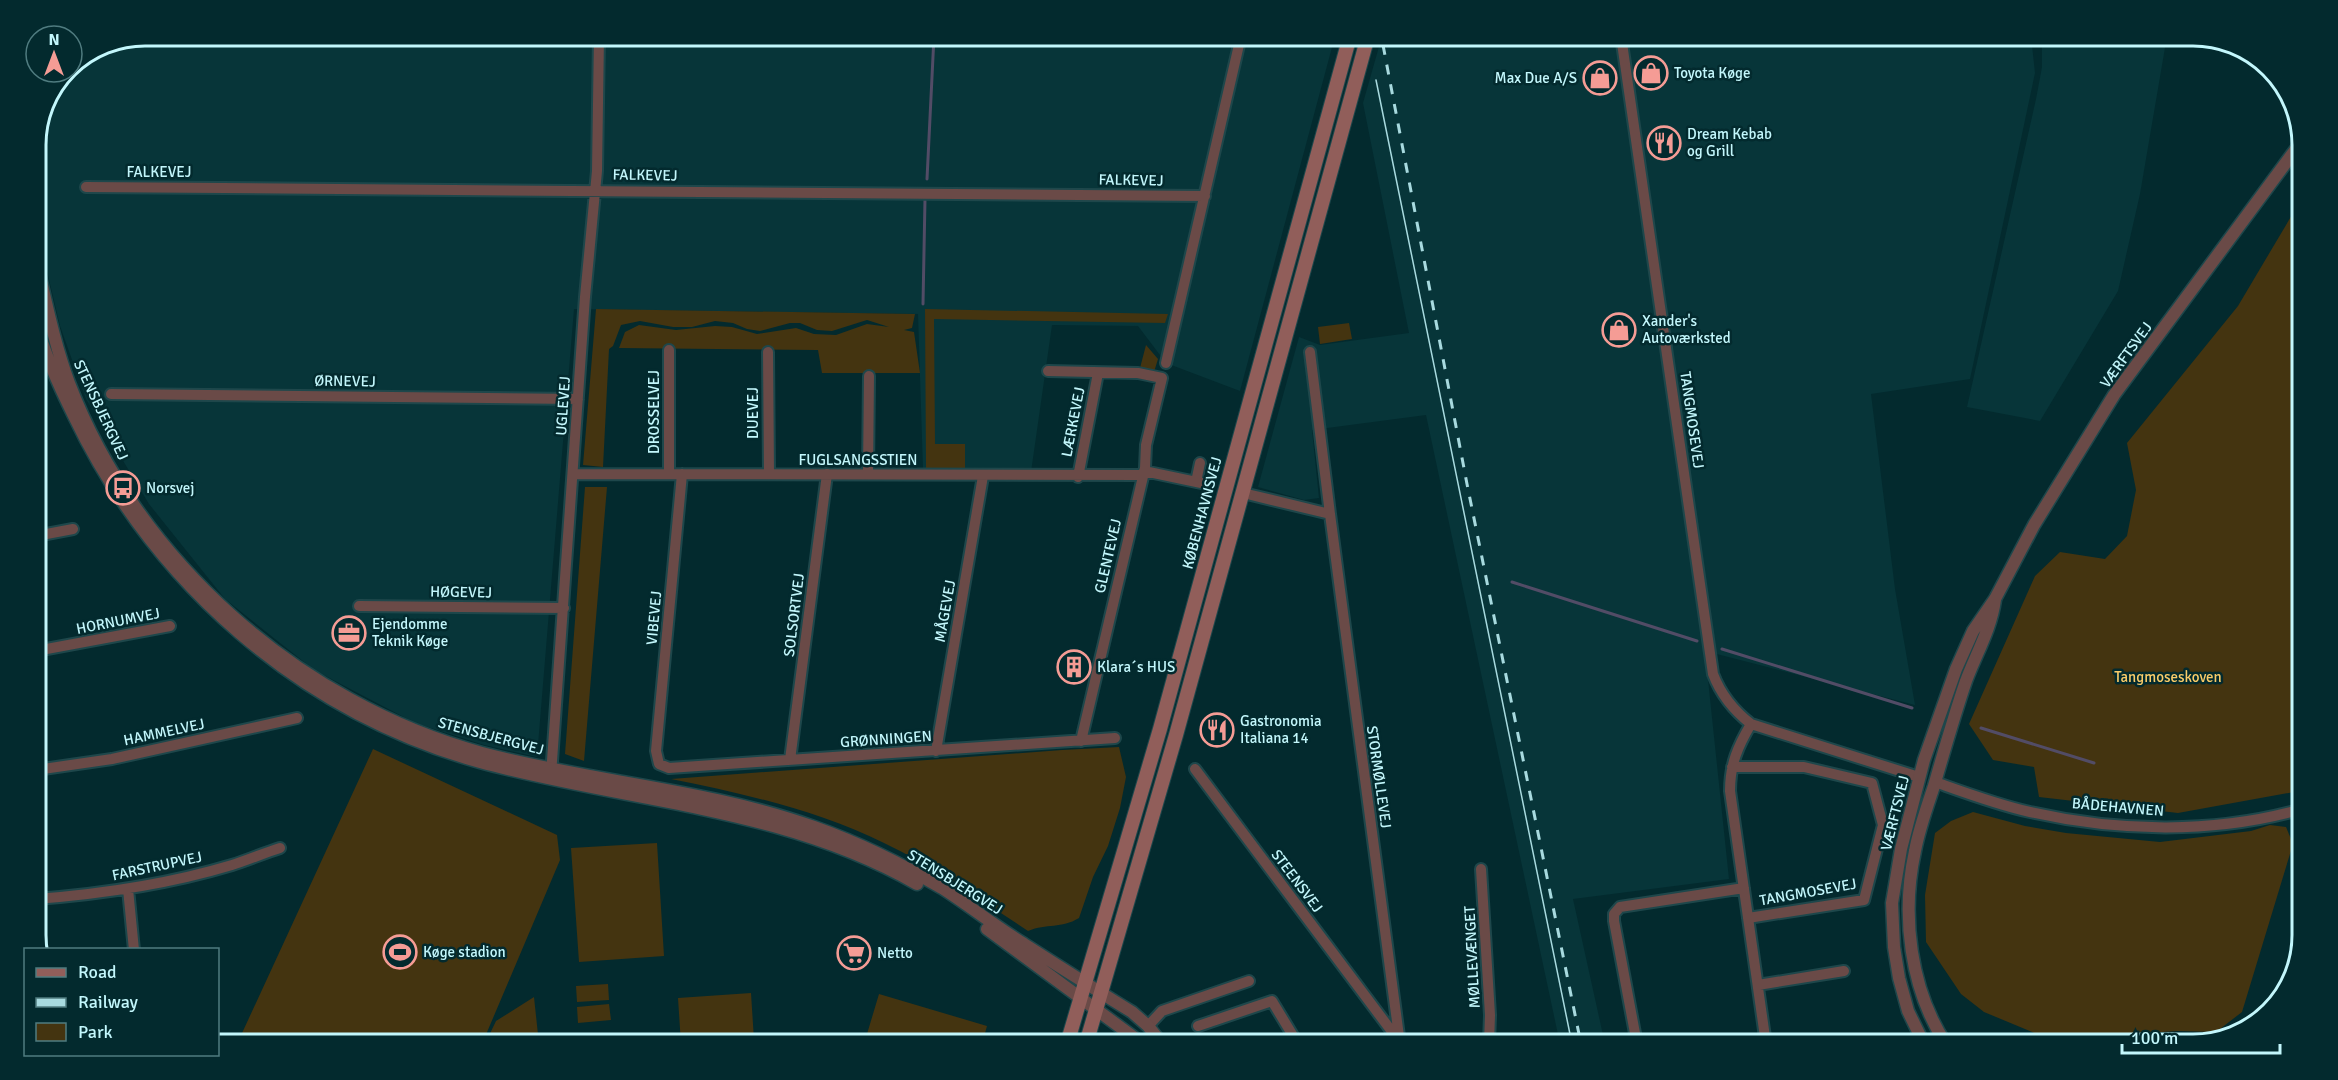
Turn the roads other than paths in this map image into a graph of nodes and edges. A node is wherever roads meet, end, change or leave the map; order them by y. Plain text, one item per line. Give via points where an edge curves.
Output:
1 (599, 46) edge
2 (1239, 46) edge
3 (1347, 46) edge
4 (1365, 46) edge
5 (1622, 46) edge
6 (2291, 156) edge
7 (86, 187) dead end
8 (595, 189) junction
9 (1205, 196) junction
10 (47, 306) edge
11 (47, 331) edge
12 (53, 331) junction
13 (669, 350) dead end
14 (768, 352) dead end
15 (1310, 352) dead end
16 (47, 356) edge
17 (1166, 363) dead end
18 (1048, 372) dead end
19 (1098, 373) junction
20 (868, 376) dead end
21 (1162, 378) joint
22 (111, 394) dead end
23 (578, 399) junction
24 (1200, 463) dead end
25 (1143, 473) junction
26 (573, 474) junction
27 (669, 474) junction
28 (682, 474) junction
29 (769, 474) junction
30 (827, 474) junction
31 (868, 474) junction
32 (983, 476) junction
33 (1078, 477) junction
34 (1243, 493) junction
35 (1330, 514) junction
36 (73, 529) dead end
37 (47, 534) edge
38 (1995, 600) junction
39 (358, 606) dead end
40 (564, 608) junction
41 (170, 626) dead end
42 (47, 649) edge
43 (297, 718) dead end
44 (1751, 723) junction
45 (1115, 738) dead end
46 (1080, 741) junction
47 (936, 751) junction
48 (790, 760) junction
49 (659, 765) joint
50 (1732, 767) junction
51 (47, 768) edge
52 (1195, 769) dead end
53 (552, 773) junction
54 (1919, 777) junction
55 (1935, 782) junction
56 (2292, 811) edge
57 (280, 848) dead end
58 (1481, 869) dead end
59 (1744, 888) junction
60 (128, 889) junction
61 (47, 898) edge
62 (1748, 918) junction
63 (134, 948) edge
64 (1844, 971) dead end
65 (1249, 981) dead end
66 (1085, 982) junction
67 (1758, 985) junction
68 (1102, 994) junction
69 (1081, 997) junction
70 (1394, 1002) junction
71 (1097, 1009) junction
72 (1375, 1011) junction
73 (1148, 1026) junction
74 (1198, 1026) dead end
75 (1070, 1034) edge
76 (1089, 1034) edge
77 (1130, 1034) edge
78 (1154, 1034) edge
79 (1292, 1034) edge
80 (1392, 1034) edge
81 (1398, 1034) edge
82 (1489, 1034) edge
83 (1634, 1034) edge
84 (1765, 1034) edge
85 (1919, 1034) edge
86 (1941, 1034) edge

1 - 8 street, UGLEVEJ
2 - 9 street
3 - 66 main road, KØBENHAVNSVEJ via 1162,721
4 - 34 main road
5 - 44 street, TANGMOSEVEJ via 1713,674 1735,712
6 - 38 street, VÆRFTSVEJ via 2114,395 2034,525
7 - 8 street, FALKEVEJ
8 - 9 street, FALKEVEJ
8 - 23 street, UGLEVEJ
9 - 17 street
10 - 12 street, STENSBJERGVEJ
11 - 12 street
12 - 53 street, STENSBJERGVEJ via 69,383 120,484 150,527 232,616 292,663 368,708 422,733
13 - 27 street, DROSSELVEJ
14 - 29 street, DUEVEJ
15 - 35 street, STORMØLLEVEJ
16 - 53 street, STENSBJERGVEJ via 112,488 142,531 226,623 277,664 363,717 428,745 481,762
18 - 19 street, LÆRKEVEJ
19 - 21 street, LÆRKEVEJ via 1138,373
19 - 33 street, LÆRKEVEJ
20 - 31 street
21 - 25 street, GLENTEVEJ
22 - 23 street, ØRNEVEJ
23 - 26 street, UGLEVEJ
24 - 25 street, FUGLSANGSSTIEN via 1201,483
25 - 33 street, FUGLSANGSSTIEN
25 - 46 street, GLENTEVEJ
26 - 27 street, FUGLSANGSSTIEN
26 - 40 street, UGLEVEJ
27 - 28 street, FUGLSANGSSTIEN
28 - 29 street, FUGLSANGSSTIEN
28 - 49 street, VIBEVEJ via 656,751
29 - 30 street, FUGLSANGSSTIEN
30 - 31 street, FUGLSANGSSTIEN
30 - 48 street, SOLSORTVEJ
31 - 32 street, FUGLSANGSSTIEN
32 - 33 street, FUGLSANGSSTIEN
32 - 47 street, MÅGEVEJ
34 - 35 street
34 - 68 main road
35 - 70 street, STORMØLLEVEJ
36 - 37 street
38 - 54 street, VÆRFTSVEJ via 1973,632 1956,669
38 - 55 street, VÆRFTSVEJ
39 - 40 street, HØGEVEJ
40 - 53 street, UGLEVEJ
41 - 42 street, HORNUMVEJ
43 - 51 street, HAMMELVEJ via 112,759
44 - 50 street, TANGMOSEVEJ
44 - 54 street, TANGMOSEVEJ
45 - 46 street, GRØNNINGEN
46 - 47 street, GRØNNINGEN
47 - 48 street, GRØNNINGEN
48 - 49 street, GRØNNINGEN via 669,768
50 - 59 street, TANGMOSEVEJ via 1730,791
50 - 62 street, TANGMOSEVEJ via 1804,767 1872,783 1884,825 1864,900
52 - 72 street, STEENSVEJ
53 - 66 street, STENSBJERGVEJ via 743,807 814,827 890,859 925,879
53 - 69 street, STENSBJERGVEJ via 810,836 887,867 978,922
54 - 55 street, TANGMOSEVEJ
54 - 85 street, VÆRFTSVEJ via 1900,849 1892,903 1899,978
55 - 56 street, BÅDEHAVNEN via 2030,812 2091,823 2143,827 2247,822
55 - 86 street, VÆRFTSVEJ via 1914,852 1909,907 1911,946 1920,992
57 - 60 street, FARSTRUPVEJ via 233,865
58 - 82 street, MØLLEVÆNGET
59 - 62 street, TANGMOSEVEJ
59 - 83 street via 1617,910 1614,921
60 - 61 street, FARSTRUPVEJ
60 - 63 street
62 - 67 street, TANGMOSEVEJ
64 - 67 street
65 - 73 street via 1162,1011
66 - 68 street, STENSBJERGVEJ
66 - 69 main road, KØBENHAVNSVEJ
67 - 84 street, TANGMOSEVEJ
68 - 71 main road
68 - 73 street, STENSBJERGVEJ
69 - 71 street, STENSBJERGVEJ
69 - 75 main road, KØBENHAVNSVEJ
70 - 72 street
70 - 81 street, STORMØLLEVEJ
71 - 76 main road
71 - 77 street, STENSBJERGVEJ
72 - 80 street, STEENSVEJ
73 - 78 street, STENSBJERGVEJ
74 - 79 street via 1272,1001

